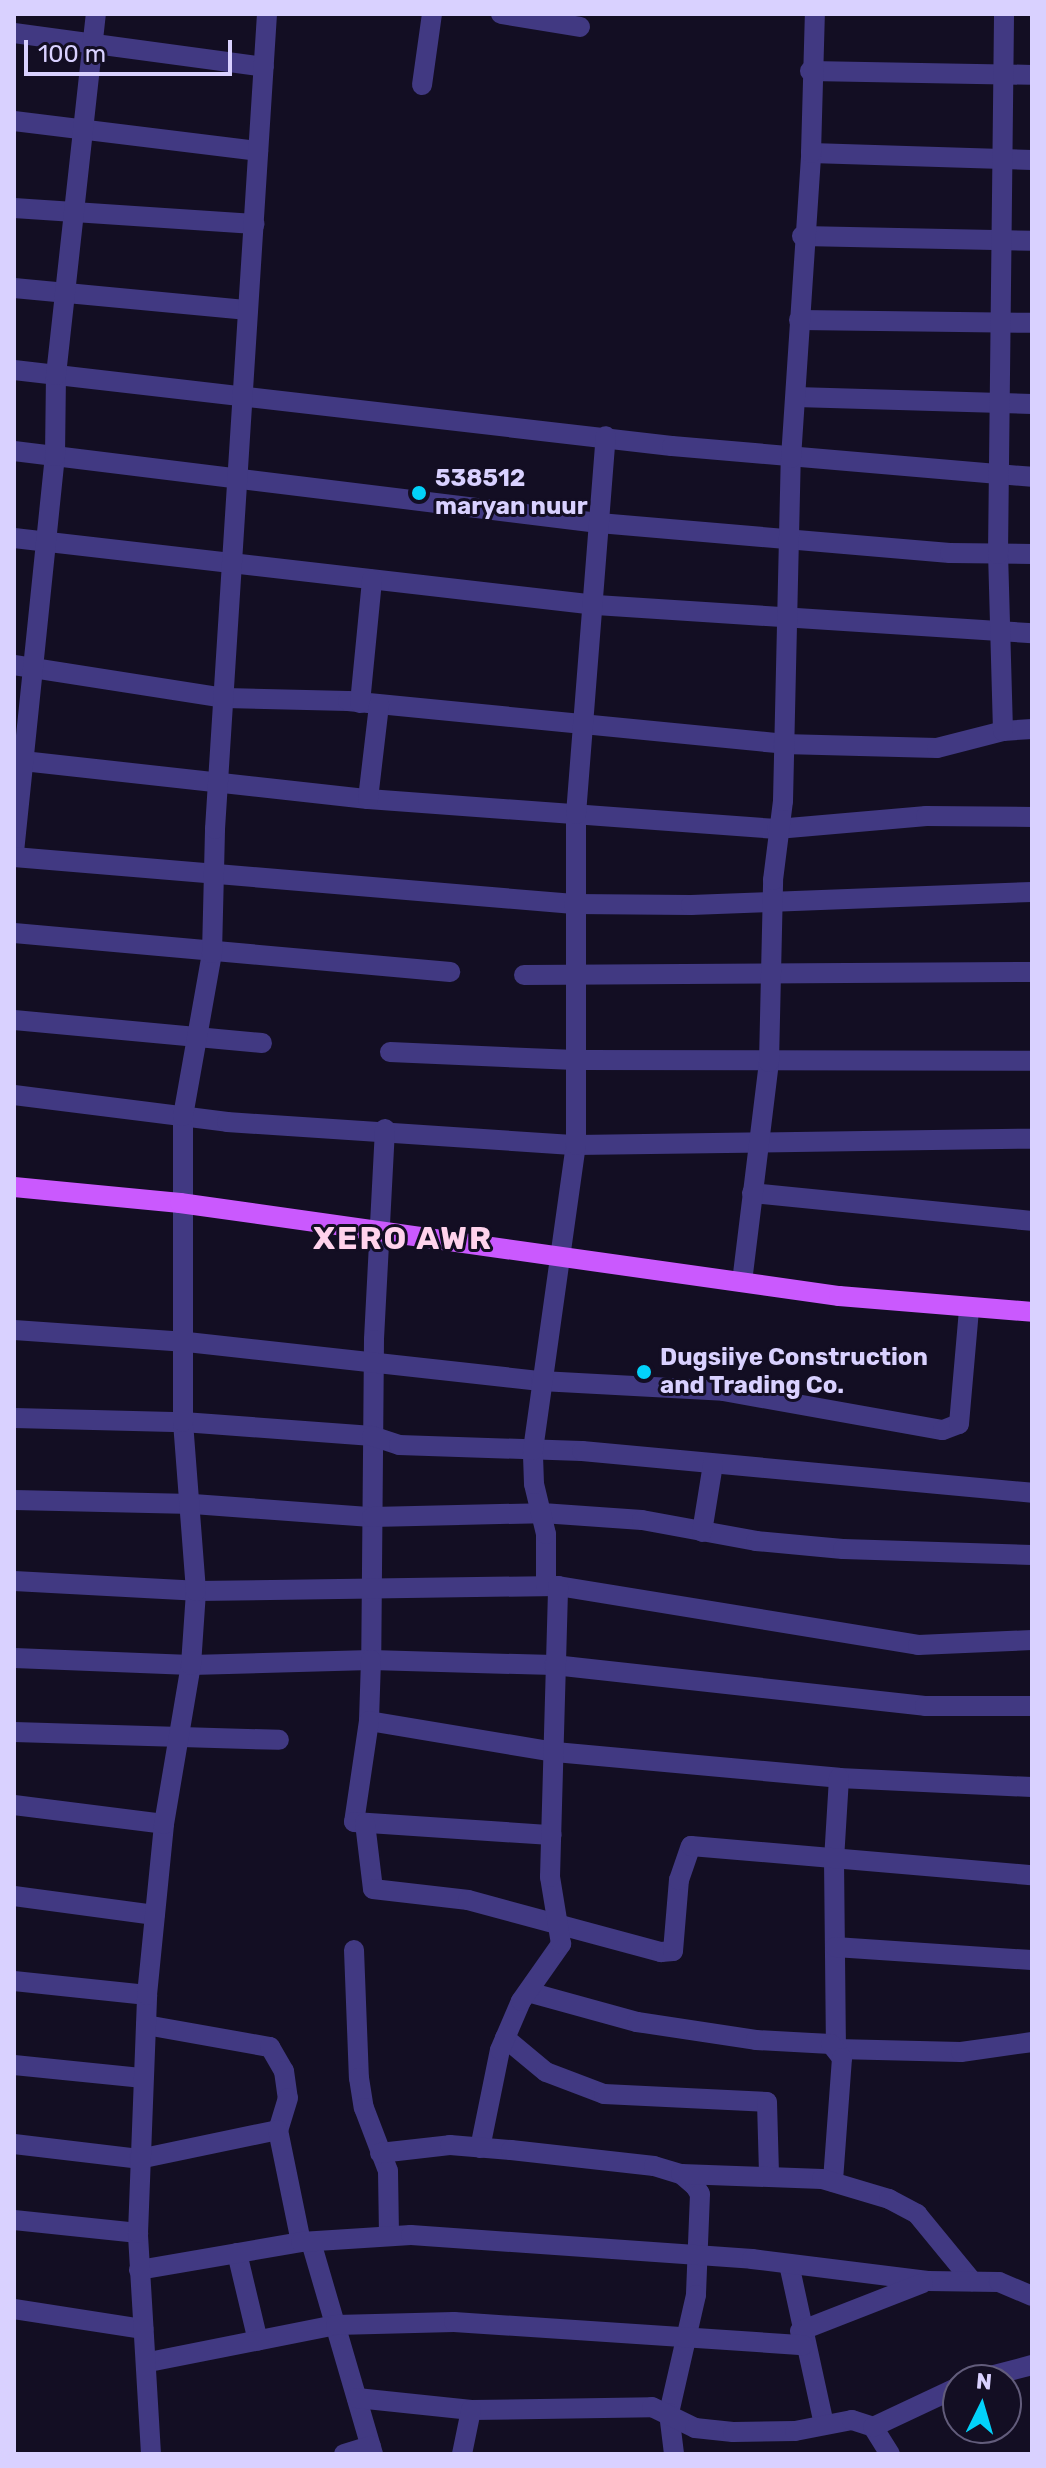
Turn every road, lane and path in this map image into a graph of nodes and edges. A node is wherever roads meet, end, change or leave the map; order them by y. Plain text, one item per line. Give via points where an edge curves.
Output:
1 (96, 14) edge
2 (267, 14) edge
3 (432, 14) edge
4 (501, 14) edge
5 (815, 14) edge
6 (1004, 14) edge
7 (580, 27) dead end
8 (14, 33) edge
9 (92, 45) junction
10 (264, 67) junction
11 (810, 71) junction
12 (1005, 75) junction
13 (1032, 75) edge
14 (422, 85) dead end
15 (14, 121) edge
16 (83, 130) junction
17 (258, 151) junction
18 (811, 153) junction
19 (1003, 159) junction
20 (1032, 160) edge
21 (14, 208) edge
22 (72, 216) junction
23 (254, 224) junction
24 (802, 236) junction
25 (1004, 241) junction
26 (1032, 241) edge
27 (14, 288) edge
28 (65, 296) junction
29 (248, 310) junction
30 (799, 320) junction
31 (1003, 321) junction
32 (1032, 323) edge
33 (14, 370) edge
34 (56, 375) junction
35 (796, 397) junction
36 (242, 398) junction
37 (1032, 404) edge
38 (1002, 405) junction
39 (606, 436) junction
40 (14, 451) edge
41 (55, 456) junction
42 (791, 458) junction
43 (1000, 477) junction
44 (1032, 477) edge
45 (240, 479) junction
46 (599, 523) junction
47 (14, 538) edge
48 (791, 539) junction
49 (43, 540) junction
50 (998, 554) junction
51 (1032, 554) edge
52 (234, 566) junction
53 (372, 580) junction
54 (596, 605) junction
55 (789, 618) junction
56 (1000, 631) junction
57 (1032, 633) edge
58 (22, 666) edge
59 (225, 698) junction
60 (369, 704) junction
61 (585, 726) junction
62 (1032, 729) edge
63 (1003, 731) junction
64 (783, 744) junction
65 (18, 760) edge
66 (218, 780) junction
67 (368, 799) junction
68 (576, 814) junction
69 (1032, 817) edge
70 (777, 829) junction
71 (14, 854) edge
72 (213, 874) junction
73 (1032, 892) edge
74 (772, 901) junction
75 (574, 904) junction
76 (14, 933) edge
77 (212, 953) junction
78 (450, 972) dead end
79 (1032, 972) edge
80 (524, 975) dead end
81 (769, 977) junction
82 (575, 979) junction
83 (14, 1020) edge
84 (201, 1036) junction
85 (262, 1043) dead end
86 (390, 1052) dead end
87 (576, 1060) junction
88 (1032, 1061) edge
89 (769, 1062) junction
90 (14, 1095) edge
91 (183, 1116) junction
92 (385, 1129) junction
93 (1032, 1139) edge
94 (757, 1141) junction
95 (576, 1145) junction
96 (14, 1187) edge
97 (752, 1193) junction
98 (180, 1203) junction
99 (1032, 1221) edge
100 (379, 1232) junction
101 (557, 1255) junction
102 (742, 1282) junction
103 (969, 1309) junction
104 (1032, 1312) edge
105 (14, 1330) edge
106 (187, 1342) junction
107 (375, 1362) junction
108 (541, 1381) junction
109 (14, 1418) edge
110 (183, 1422) junction
111 (372, 1436) junction
112 (533, 1450) junction
113 (713, 1464) junction
114 (1032, 1493) edge
115 (14, 1500) edge
116 (193, 1504) junction
117 (542, 1513) junction
118 (372, 1517) junction
119 (702, 1532) junction
120 (1032, 1555) edge
121 (14, 1581) edge
122 (552, 1586) junction
123 (374, 1588) junction
124 (196, 1591) junction
125 (1032, 1640) edge
126 (14, 1658) edge
127 (371, 1660) junction
128 (191, 1665) junction
129 (554, 1665) junction
130 (1032, 1706) edge
131 (369, 1721) junction
132 (14, 1732) edge
133 (178, 1740) junction
134 (279, 1740) dead end
135 (555, 1752) junction
136 (839, 1778) junction
137 (1032, 1787) edge
138 (14, 1805) edge
139 (365, 1823) junction
140 (164, 1824) junction
141 (552, 1835) junction
142 (834, 1860) junction
143 (1032, 1875) edge
144 (14, 1896) edge
145 (155, 1915) junction
146 (554, 1921) junction
147 (835, 1947) junction
148 (354, 1950) dead end
149 (1032, 1960) edge
150 (14, 1981) edge
151 (528, 1992) junction
152 (147, 1995) junction
153 (146, 2025) junction
154 (505, 2038) junction
155 (1032, 2042) edge
156 (836, 2049) junction
157 (14, 2065) edge
158 (143, 2078) junction
159 (278, 2130) junction
160 (14, 2144) edge
161 (480, 2148) junction
162 (380, 2153) junction
163 (139, 2159) junction
164 (681, 2174) junction
165 (769, 2175) junction
166 (833, 2182) junction
167 (14, 2220) edge
168 (138, 2233) junction
169 (389, 2235) junction
170 (306, 2242) junction
171 (237, 2253) junction
172 (697, 2255) junction
173 (789, 2264) junction
174 (139, 2270) junction
175 (928, 2281) junction
176 (972, 2281) junction
177 (1032, 2296) edge
178 (14, 2309) edge
179 (336, 2325) junction
180 (143, 2329) junction
181 (687, 2336) junction
182 (802, 2338) junction
183 (258, 2341) junction
184 (149, 2362) junction
185 (942, 2395) edge
186 (357, 2398) junction
187 (471, 2410) junction
188 (669, 2413) junction
189 (824, 2424) junction
190 (873, 2427) junction
191 (372, 2450) edge
192 (151, 2454) edge
193 (344, 2454) edge
194 (462, 2454) edge
195 (674, 2454) edge
196 (890, 2454) edge

1 - 9 street
2 - 10 street
3 - 14 street
4 - 7 street
5 - 11 street
6 - 12 street
8 - 9 street
9 - 10 street
9 - 16 street
10 - 17 street
11 - 12 street
11 - 18 street
12 - 13 street
12 - 19 street
15 - 16 street
16 - 17 street
16 - 22 street
17 - 23 street
18 - 19 street
18 - 24 street
19 - 20 street
19 - 25 street
21 - 22 street
22 - 23 street
22 - 28 street
23 - 29 street
24 - 25 street
24 - 30 street
25 - 26 street
25 - 31 street
27 - 28 street
28 - 29 street
28 - 34 street
29 - 36 street
30 - 31 street
30 - 35 street
31 - 32 street
31 - 38 street
33 - 34 street
34 - 36 street
34 - 41 street
35 - 38 street
35 - 42 street
36 - 39 street
36 - 45 street
37 - 38 street
38 - 43 street
39 - 42 street
39 - 46 street
40 - 41 street
41 - 45 street
41 - 49 street
42 - 43 street
42 - 48 street
43 - 44 street
43 - 50 street
45 - 46 street
45 - 52 street
46 - 48 street
46 - 54 street
47 - 49 street
48 - 50 street
48 - 55 street
49 - 52 street
49 - 58 street
50 - 51 street
50 - 56 street
52 - 53 street
52 - 59 street
53 - 54 street
53 - 60 street
54 - 55 street
54 - 61 street
55 - 56 street
55 - 64 street
56 - 57 street
56 - 63 street
58 - 59 street
58 - 65 street
59 - 60 street
59 - 66 street
60 - 61 street
60 - 67 street
61 - 64 street
61 - 68 street
62 - 63 street
63 - 64 street via 937,748
64 - 70 street
65 - 66 street
65 - 71 street
66 - 67 street
66 - 72 street
67 - 68 street
68 - 70 street
68 - 75 street
69 - 70 street via 926,816
70 - 74 street
71 - 72 street
72 - 75 street
72 - 77 street
73 - 74 street
74 - 75 street
74 - 81 street
75 - 82 street
76 - 77 street
77 - 78 street
77 - 84 street
79 - 81 street
80 - 82 street
81 - 82 street
81 - 89 street
82 - 87 street
83 - 84 street
84 - 85 street
84 - 91 street
86 - 87 street
87 - 89 street
87 - 95 street
88 - 89 street
89 - 94 street
90 - 91 street
91 - 92 street
91 - 98 street
92 - 95 street
92 - 100 street
93 - 94 street
94 - 95 street
94 - 97 street
95 - 101 street
96 - 98 main road
97 - 99 street
97 - 102 street
98 - 100 main road
98 - 106 street
100 - 101 main road
100 - 107 street
101 - 102 main road
101 - 108 street
102 - 103 main road
103 - 104 main road
103 - 108 street via 959,1424 953,1429 800,1408 723,1391
105 - 106 street
106 - 107 street
106 - 110 street
107 - 108 street
107 - 111 street
108 - 112 street
109 - 110 street
110 - 111 street
110 - 116 street
111 - 112 street via 399,1445
111 - 118 street
112 - 113 street
112 - 117 street
113 - 114 street
113 - 119 street
115 - 116 street
116 - 118 street
116 - 124 street
117 - 118 street
117 - 119 street via 642,1520
117 - 122 street
118 - 123 street
119 - 120 street via 857,1550
121 - 124 street
122 - 123 street
122 - 125 street via 918,1645
122 - 129 street
123 - 124 street
123 - 127 street
124 - 128 street
126 - 128 street
127 - 128 street
127 - 129 street
127 - 131 street
128 - 133 street
129 - 130 street via 925,1706
129 - 135 street
131 - 135 street
131 - 139 street via 354,1822
132 - 133 street
133 - 134 street
133 - 140 street
135 - 136 street
135 - 141 street
136 - 137 street
136 - 142 street
138 - 140 street
139 - 141 street
139 - 146 street via 373,1889 468,1900
140 - 145 street
141 - 146 street
142 - 143 street
142 - 146 street via 691,1846 679,1880 673,1951
142 - 147 street
144 - 145 street
145 - 152 street
146 - 151 street via 561,1944
147 - 149 street
147 - 156 street
148 - 162 street via 359,2078
150 - 152 street
151 - 154 street
151 - 156 street via 637,2022 756,2040 825,2041
152 - 153 street
153 - 158 street
153 - 159 street via 270,2047 284,2071 288,2098
154 - 161 street via 490,2080
154 - 165 street via 546,2072 604,2094 767,2102
155 - 156 street via 961,2052
156 - 166 street via 842,2058
157 - 158 street
158 - 163 street
159 - 163 street
159 - 170 street
160 - 163 street
161 - 162 street
161 - 164 street via 654,2166
162 - 169 street via 388,2171
163 - 168 street
164 - 165 street
164 - 172 street via 700,2194
165 - 166 street
166 - 176 street via 889,2199 917,2214
167 - 168 street
168 - 174 street
169 - 170 street
169 - 172 street
170 - 171 street
170 - 179 street
171 - 174 street
171 - 183 street
172 - 173 street
172 - 181 street
173 - 175 street
173 - 182 street
174 - 180 street
175 - 176 street
175 - 182 street
176 - 177 street via 999,2282
178 - 180 street
179 - 181 street via 454,2322
179 - 183 street
179 - 186 street
180 - 184 street
181 - 182 street
181 - 188 street
182 - 189 street
183 - 184 street
184 - 192 street
185 - 190 street
186 - 187 street
186 - 191 street
187 - 188 street via 599,2406
187 - 194 street
188 - 189 street via 695,2428 733,2432 795,2431
188 - 195 street
189 - 190 street via 840,2419
190 - 196 street
191 - 193 street

